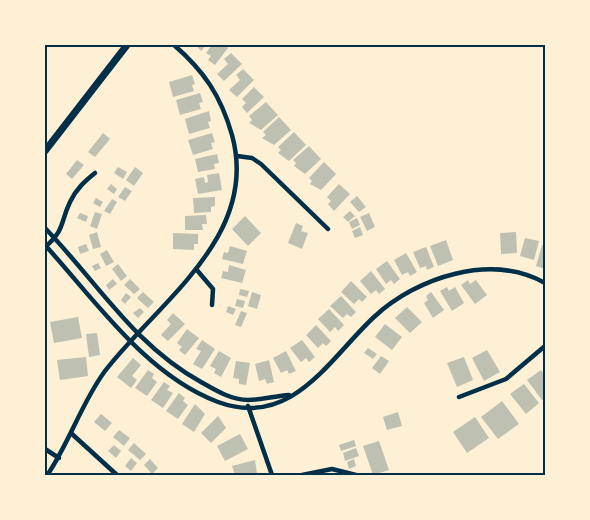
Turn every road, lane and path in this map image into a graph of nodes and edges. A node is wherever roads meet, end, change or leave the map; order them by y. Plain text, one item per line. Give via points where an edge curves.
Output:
1 (128, 45) edge
2 (174, 45) edge
3 (45, 151) edge
4 (237, 156) junction
5 (95, 173) dead end
6 (45, 228) edge
7 (328, 229) dead end
8 (55, 238) junction
9 (45, 246) edge
10 (196, 269) junction
11 (545, 283) edge
12 (212, 305) dead end
13 (136, 334) junction
14 (129, 340) junction
15 (545, 346) edge
16 (294, 394) junction
17 (459, 397) dead end
18 (248, 400) junction
19 (247, 408) junction
20 (72, 434) junction
21 (45, 449) edge
22 (59, 458) junction
23 (48, 474) edge
24 (117, 475) edge
25 (272, 475) edge
26 (302, 475) edge
27 (356, 475) edge

1 - 3 main road
2 - 4 street via 210,82 225,113
4 - 7 street via 261,164
4 - 10 street via 234,200
5 - 8 street via 76,191
6 - 8 street
8 - 9 street
8 - 13 street
9 - 14 street
10 - 12 street via 213,289
10 - 13 street
11 - 16 street via 511,270 486,268 429,284 382,310 330,367
13 - 14 street
13 - 18 street via 195,379 226,396
14 - 19 street via 169,373 208,397
14 - 20 street via 96,385
15 - 17 street via 506,379
16 - 18 street
16 - 19 street via 276,403
18 - 19 street
19 - 25 street
20 - 22 street
20 - 24 street
21 - 22 street
22 - 23 street
26 - 27 street via 332,469

